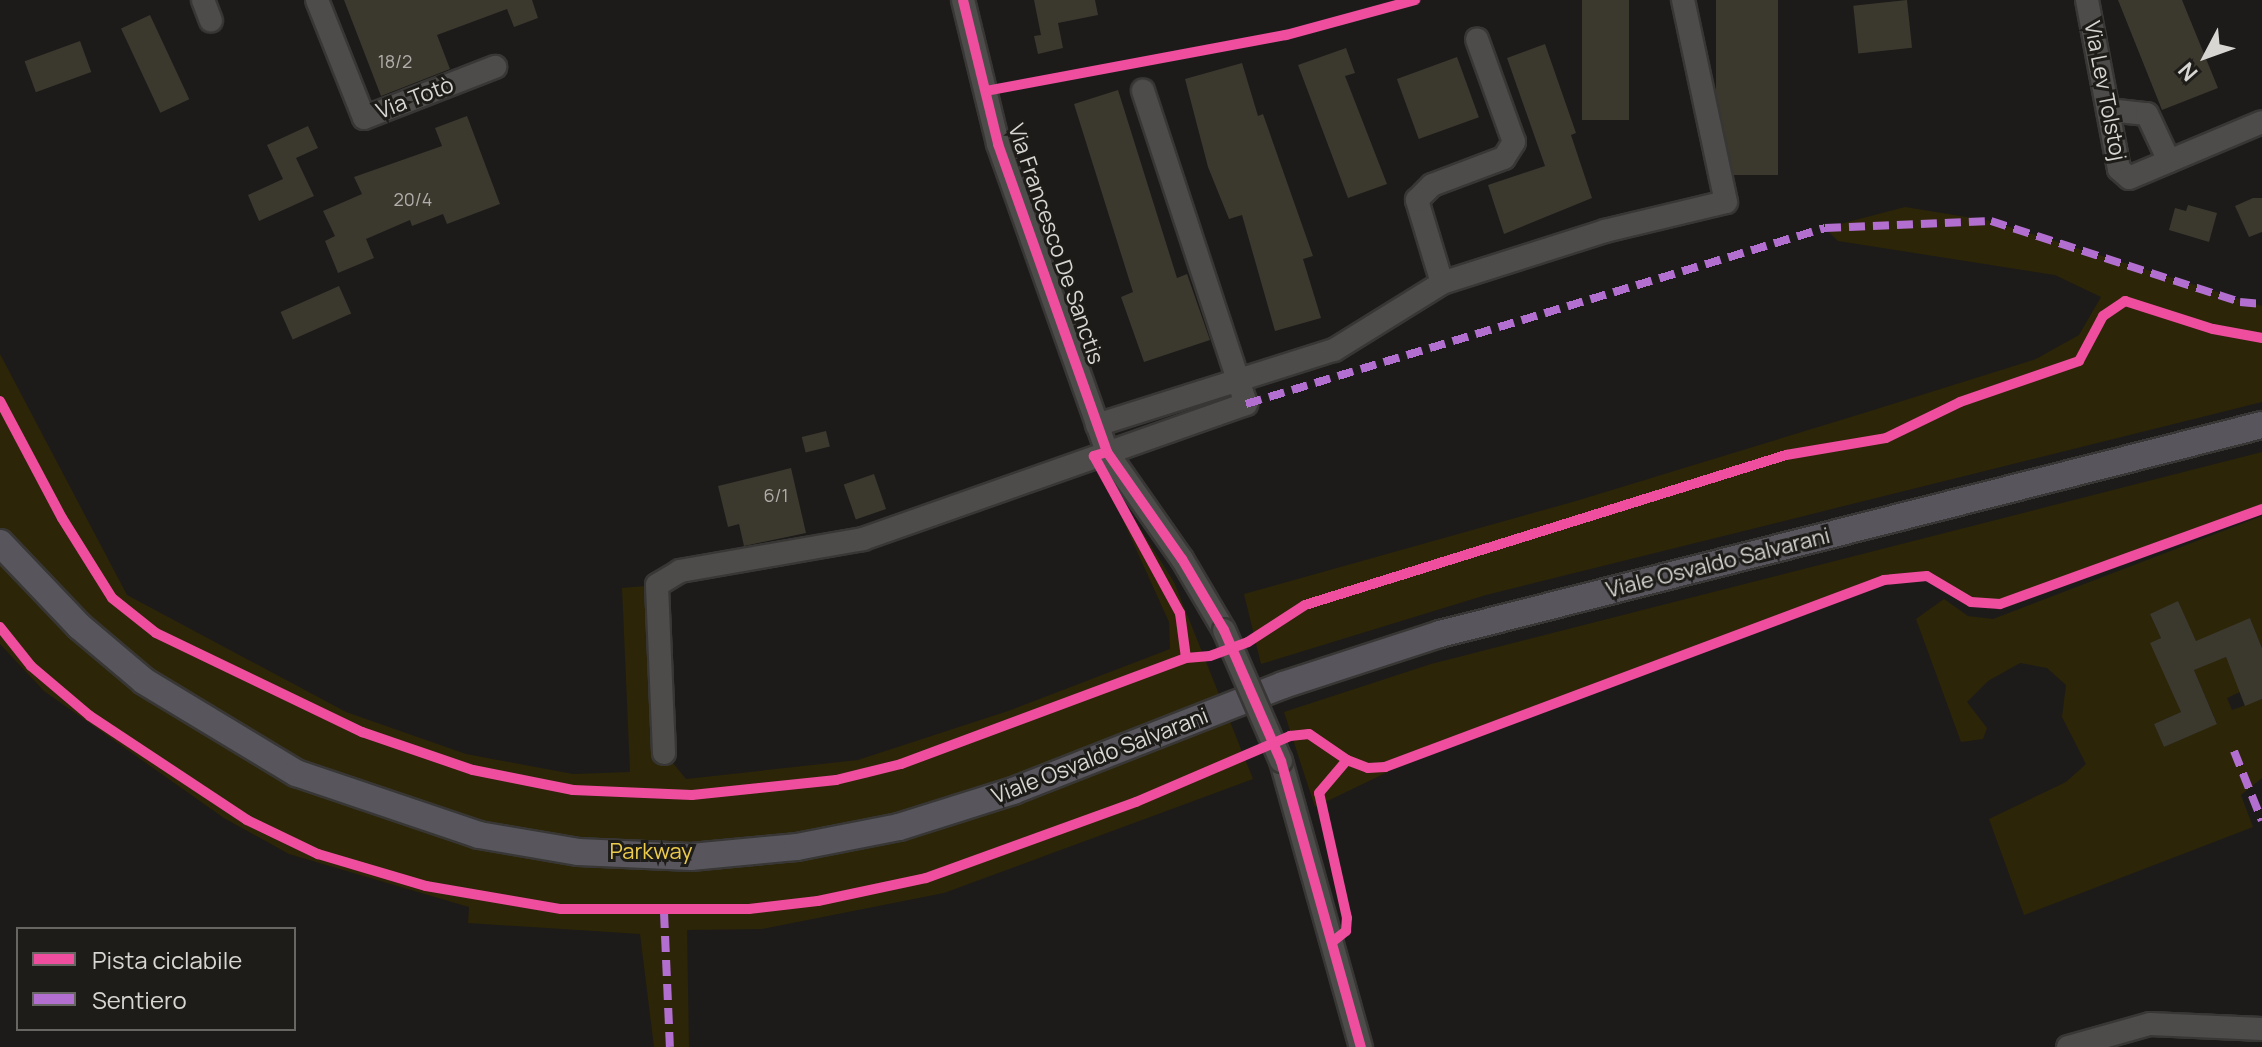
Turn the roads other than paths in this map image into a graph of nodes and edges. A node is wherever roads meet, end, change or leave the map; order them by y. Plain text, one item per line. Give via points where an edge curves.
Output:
1 (317, 0) edge
2 (963, 0) edge
3 (1683, 0) edge
4 (2087, 0) edge
5 (1477, 39) dead end
6 (495, 67) dead end
7 (1143, 90) dead end
8 (2108, 110) junction
9 (2262, 122) edge
10 (2169, 161) junction
11 (1442, 283) junction
12 (1238, 379) junction
13 (1097, 425) junction
14 (2262, 425) edge
15 (1107, 452) junction
16 (0, 543) edge
17 (664, 753) dead end
18 (2262, 1029) edge
19 (1361, 1047) edge
20 (2068, 1047) edge

1 - 6 street, Via Totò via 364,118
2 - 13 street, Via Francesco De Sanctis via 998,144
3 - 11 street via 1726,202 1605,231
4 - 8 street, Via Lev Tolstoj
5 - 11 street via 1514,142 1504,158 1432,185 1417,200
7 - 12 street
8 - 10 street via 2147,114
8 - 10 street, Via Lev Tolstoj via 2119,169 2129,178
9 - 10 street, Via Lev Tolstoj
11 - 12 street via 1334,350
12 - 13 street
12 - 15 street via 1246,404
13 - 15 street, Via Francesco De Sanctis
14 - 16 main road, Viale Osvaldo Salvarani via 1440,634 1283,685 1013,791 899,827 797,847 691,857 578,852 479,835 346,795 296,773 144,681 79,626
15 - 17 street via 863,539 680,571 657,585
15 - 19 street, Via Francesco De Sanctis, bridge via 1224,630 1281,761
18 - 20 street via 2224,1023 2150,1024

